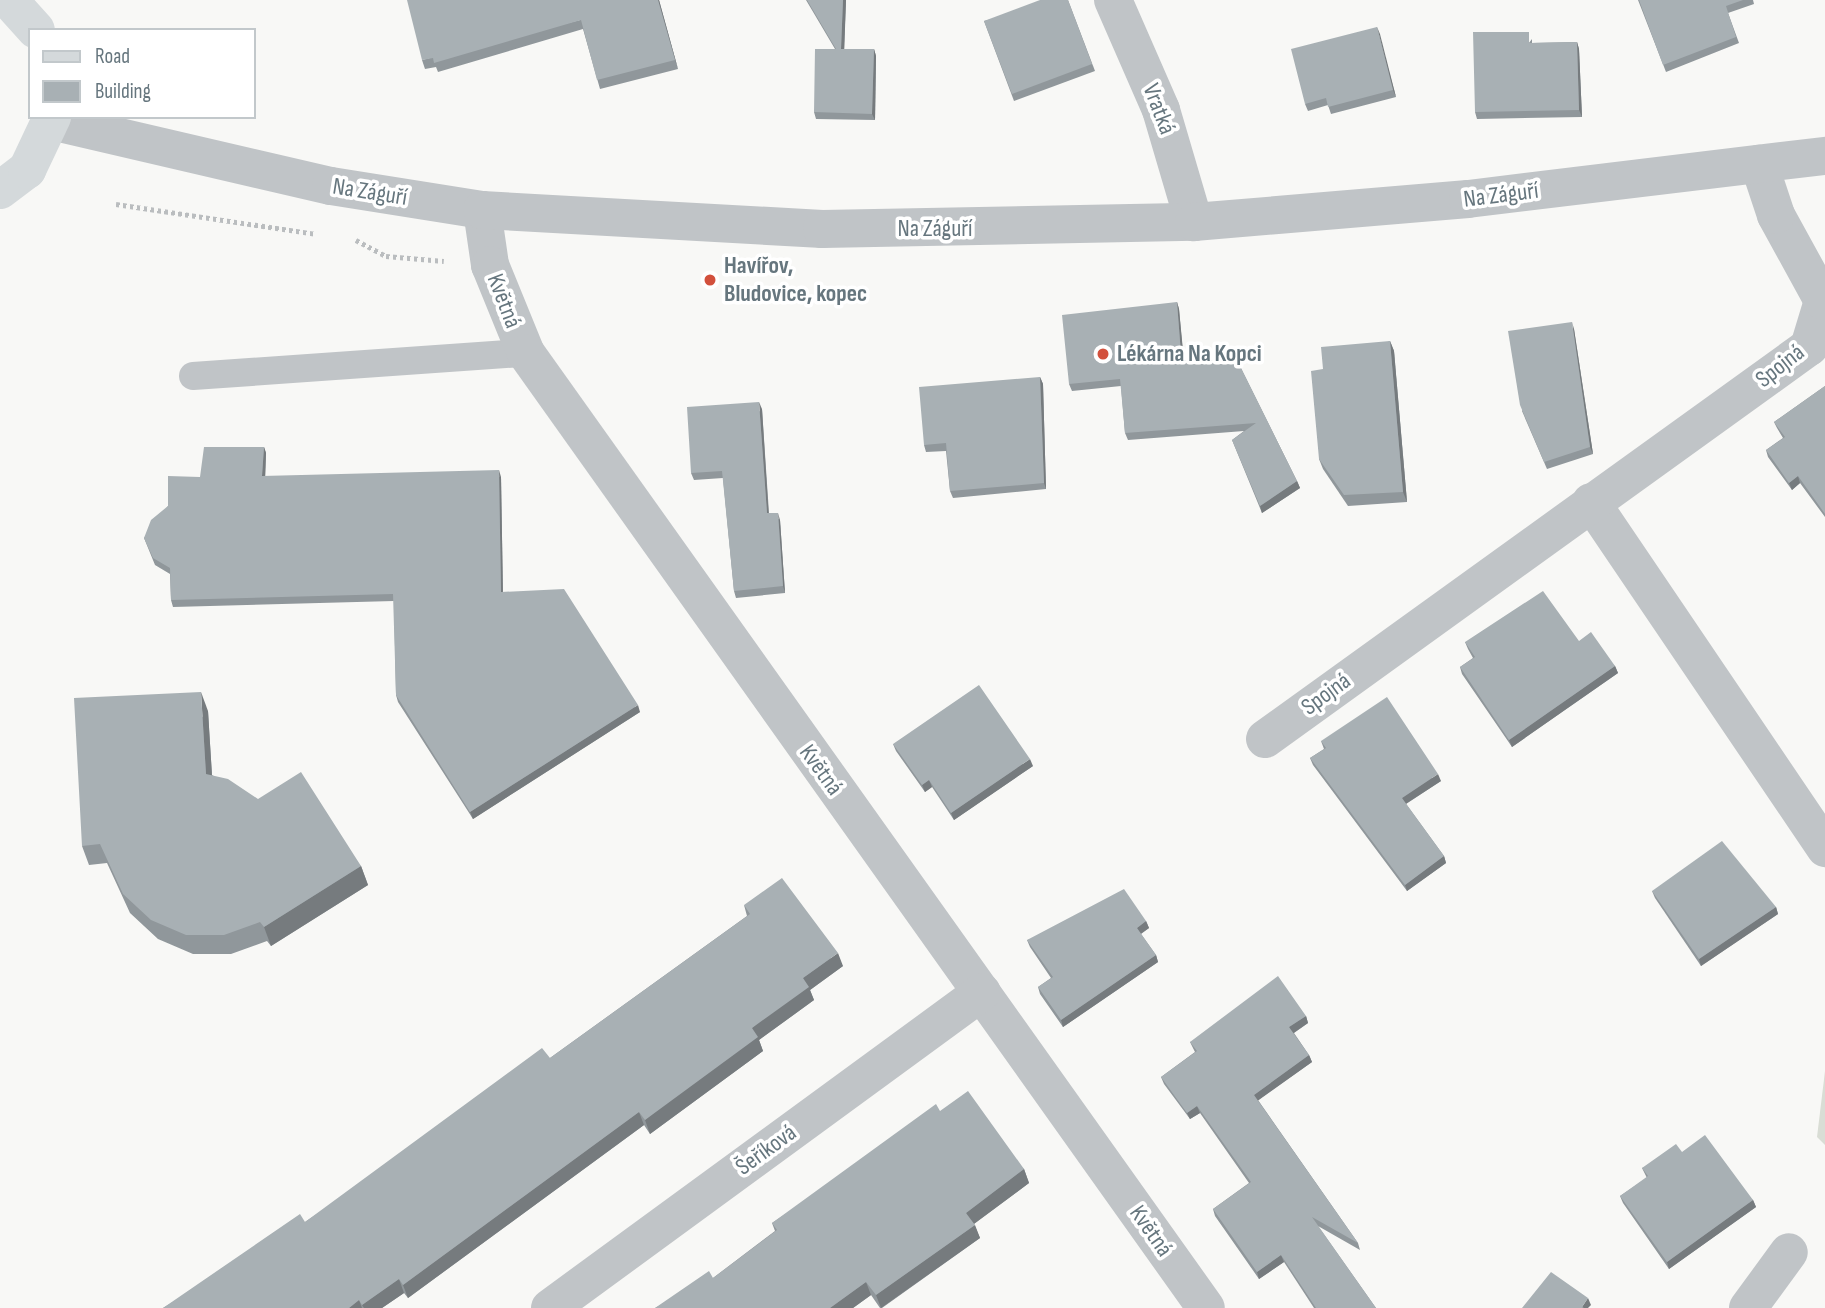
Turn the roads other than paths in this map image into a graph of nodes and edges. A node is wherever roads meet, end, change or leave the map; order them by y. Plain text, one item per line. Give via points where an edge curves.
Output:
1 (9, 0) edge
2 (1113, 0) edge
3 (34, 28) edge
4 (51, 119) edge
5 (1825, 156) edge
6 (1759, 164) junction
7 (0, 190) edge
8 (482, 210) junction
9 (1194, 222) junction
10 (526, 353) junction
11 (193, 376) dead end
12 (1591, 502) junction
13 (1265, 739) dead end
14 (1825, 848) edge
15 (982, 992) junction
16 (1790, 1252) dead end
17 (550, 1308) edge
18 (1206, 1308) edge
19 (1748, 1308) edge

1 - 3 main road
2 - 9 street, Vratká via 1161,110
4 - 7 main road via 27,170
4 - 8 street, Na Záguří via 331,187
5 - 6 street, Na Záguří
6 - 9 street, Na Záguří
6 - 12 street, Spojná via 1776,215 1823,301 1809,347
8 - 9 street, Na Záguří via 822,229
8 - 10 street, Květná via 490,265
10 - 11 lane
10 - 15 street, Květná
12 - 13 street, Spojná
12 - 14 street
15 - 17 street, Šeříková
15 - 18 street, Květná
16 - 19 street

